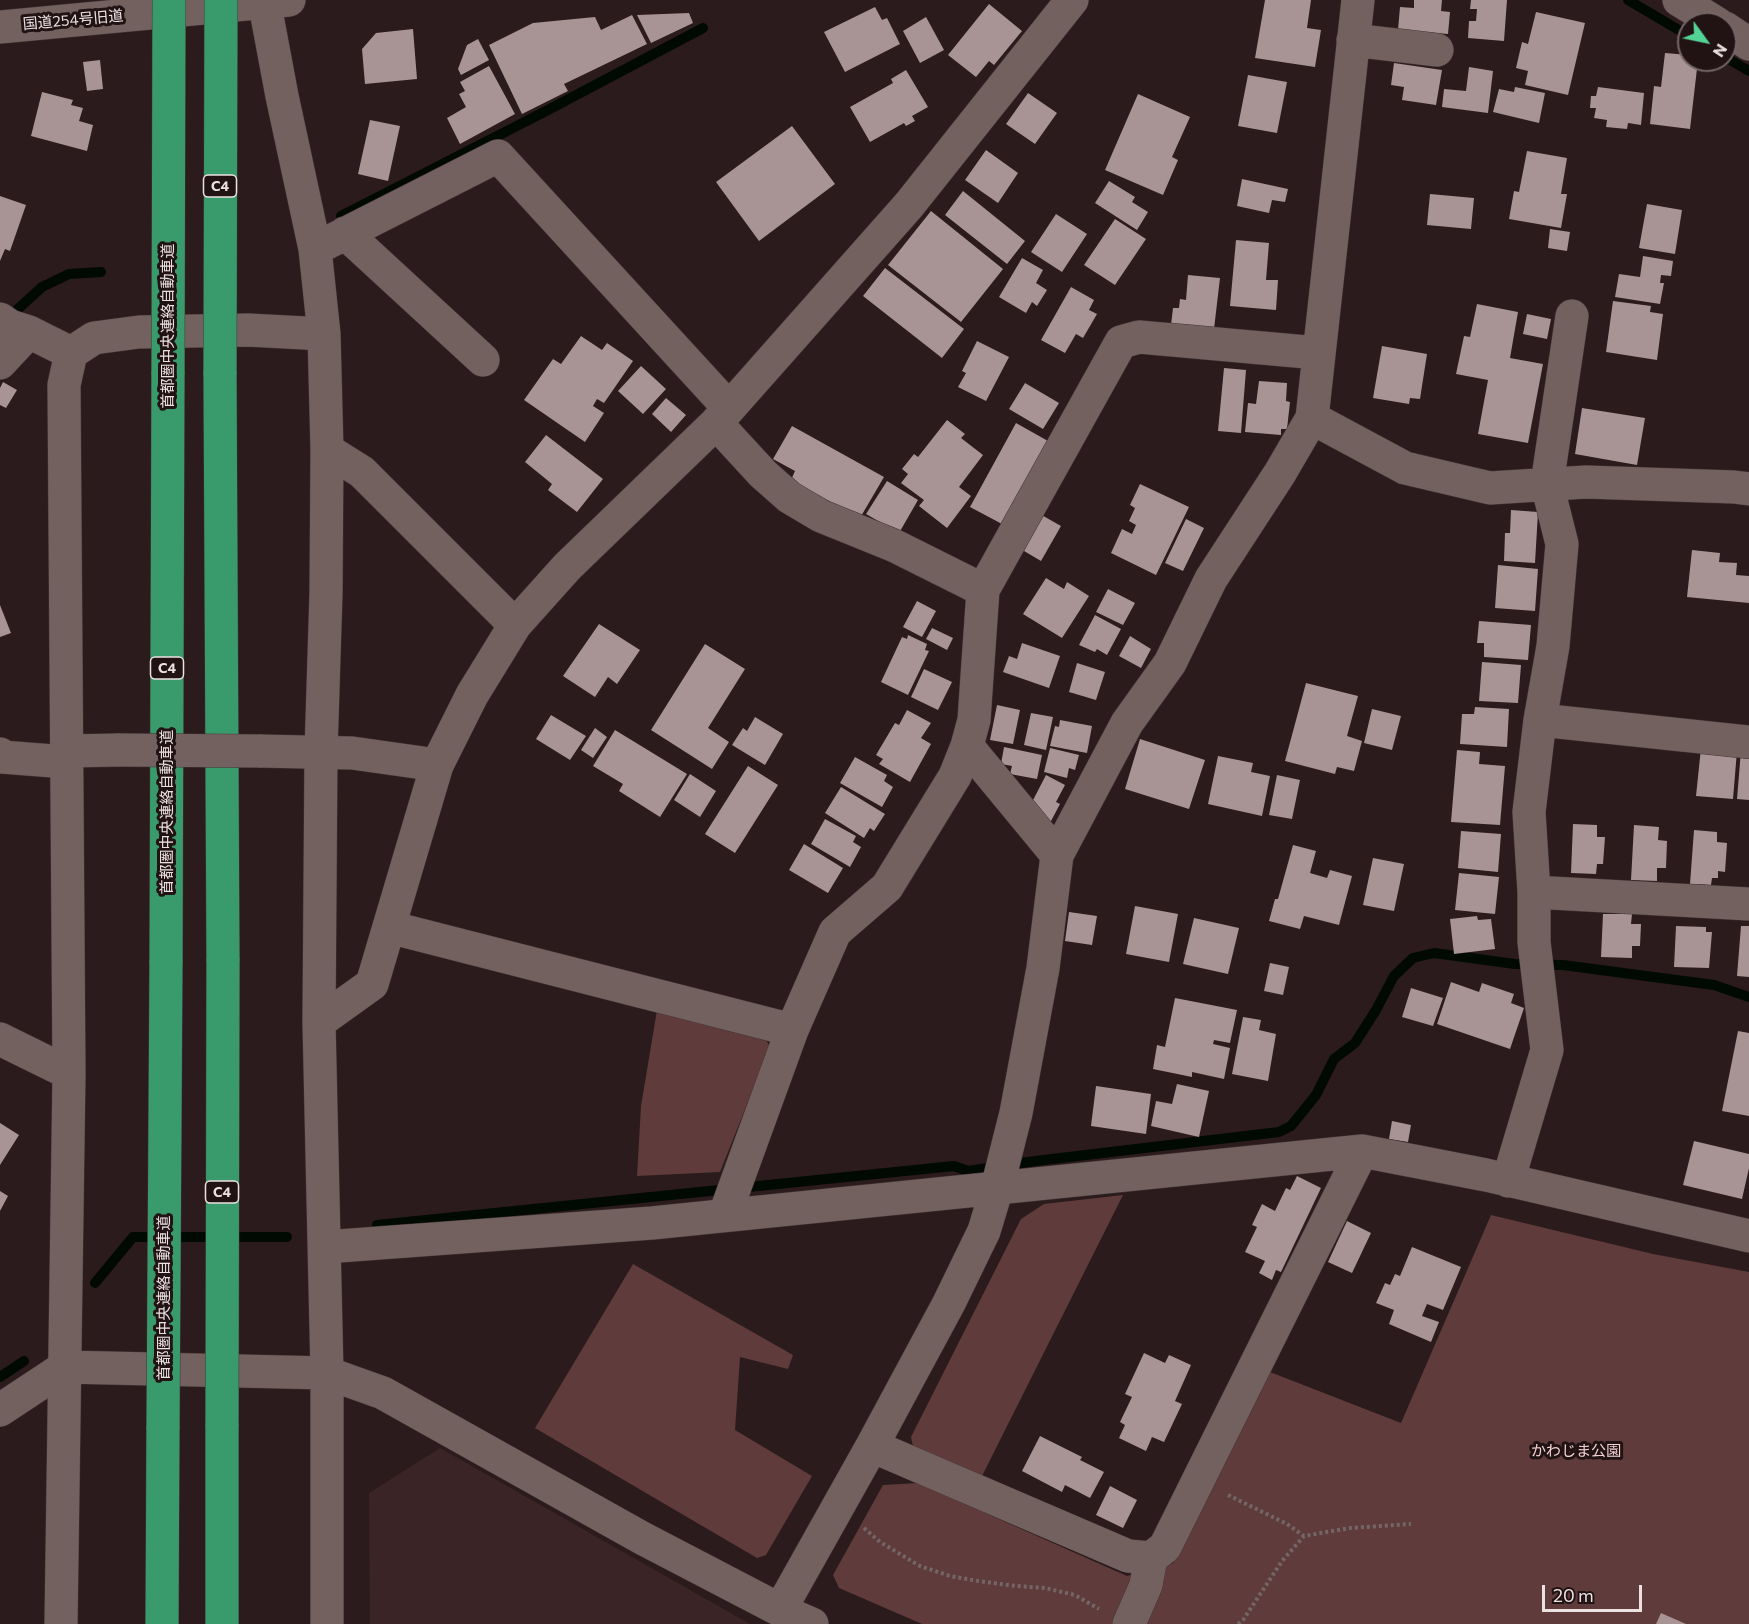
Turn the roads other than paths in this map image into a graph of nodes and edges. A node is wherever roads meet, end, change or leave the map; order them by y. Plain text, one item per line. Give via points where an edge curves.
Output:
1 (170, 0) edge
2 (221, 0) edge
3 (272, 0) edge
4 (1072, 0) edge
5 (1358, 0) edge
6 (1679, 0) edge
7 (1698, 12) edge
8 (0, 27) edge
9 (1353, 40) junction
10 (1437, 50) dead end
11 (345, 233) junction
12 (315, 249) junction
13 (1572, 316) dead end
14 (13, 325) edge
15 (324, 334) junction
16 (71, 353) junction
17 (1318, 353) junction
18 (483, 360) dead end
19 (0, 363) edge
20 (723, 415) junction
21 (1312, 418) junction
22 (327, 450) junction
23 (1547, 484) junction
24 (1749, 489) edge
25 (983, 590) junction
26 (515, 625) junction
27 (1540, 720) junction
28 (1749, 742) edge
29 (967, 746) junction
30 (321, 752) junction
31 (0, 754) edge
32 (67, 757) junction
33 (437, 765) junction
34 (1057, 855) junction
35 (1534, 892) junction
36 (1749, 904) edge
37 (389, 927) junction
38 (319, 1022) junction
39 (792, 1030) junction
40 (0, 1039) edge
41 (69, 1073) junction
42 (1362, 1151) junction
43 (1508, 1181) junction
44 (998, 1188) junction
45 (732, 1196) junction
46 (1749, 1236) edge
47 (324, 1247) junction
48 (64, 1367) junction
49 (327, 1373) junction
50 (0, 1410) edge
51 (872, 1446) junction
52 (1151, 1558) junction
53 (780, 1610) junction
54 (1116, 1618) edge
55 (61, 1624) edge
56 (162, 1624) edge
57 (222, 1624) edge
58 (327, 1624) edge
59 (812, 1624) edge

1 - 56 highway, 首都圏中央連絡自動車道 / C4, bridge
2 - 57 highway, C4, bridge
3 - 8 street, 国道254号旧道
3 - 12 street via 282,96
4 - 20 street via 909,205
5 - 9 street
6 - 7 street
9 - 10 street
9 - 17 street
11 - 12 street
11 - 18 street
11 - 20 street via 498,156
12 - 15 street
13 - 23 street
14 - 16 street
14 - 19 street
15 - 16 street via 248,330 139,332 93,338
15 - 22 street
16 - 32 street via 64,385
17 - 21 street
17 - 25 street via 1139,337 1121,342
20 - 25 street via 763,474 789,497 821,516 895,546
20 - 26 street via 567,567
21 - 23 street via 1405,468 1490,488
21 - 34 street via 1211,579 1170,663 1127,723
22 - 26 street via 362,472
22 - 30 street
23 - 24 street
23 - 27 street via 1562,544 1553,646
25 - 29 street via 974,720
26 - 33 street via 472,695
27 - 28 street
27 - 35 street via 1529,812
29 - 34 street
29 - 39 street via 955,776 886,887 835,932
30 - 32 street, bridge via 118,750
30 - 33 street
30 - 38 street
31 - 32 street
32 - 41 street
33 - 37 street
34 - 44 street via 1043,968
35 - 36 street
35 - 43 street via 1534,942 1546,1050
37 - 38 street via 372,984
37 - 39 street
38 - 47 street
39 - 45 street
40 - 41 street
41 - 48 street
42 - 43 street
42 - 44 street
42 - 52 street via 1165,1547
43 - 46 street
44 - 45 street
44 - 51 street via 984,1231 949,1303
45 - 47 street via 652,1223
47 - 49 street
48 - 49 street
48 - 50 street
48 - 55 street
49 - 53 street via 383,1392 642,1538
49 - 58 street
51 - 52 street via 1128,1556
51 - 53 street
52 - 54 street via 1146,1585
53 - 59 street

